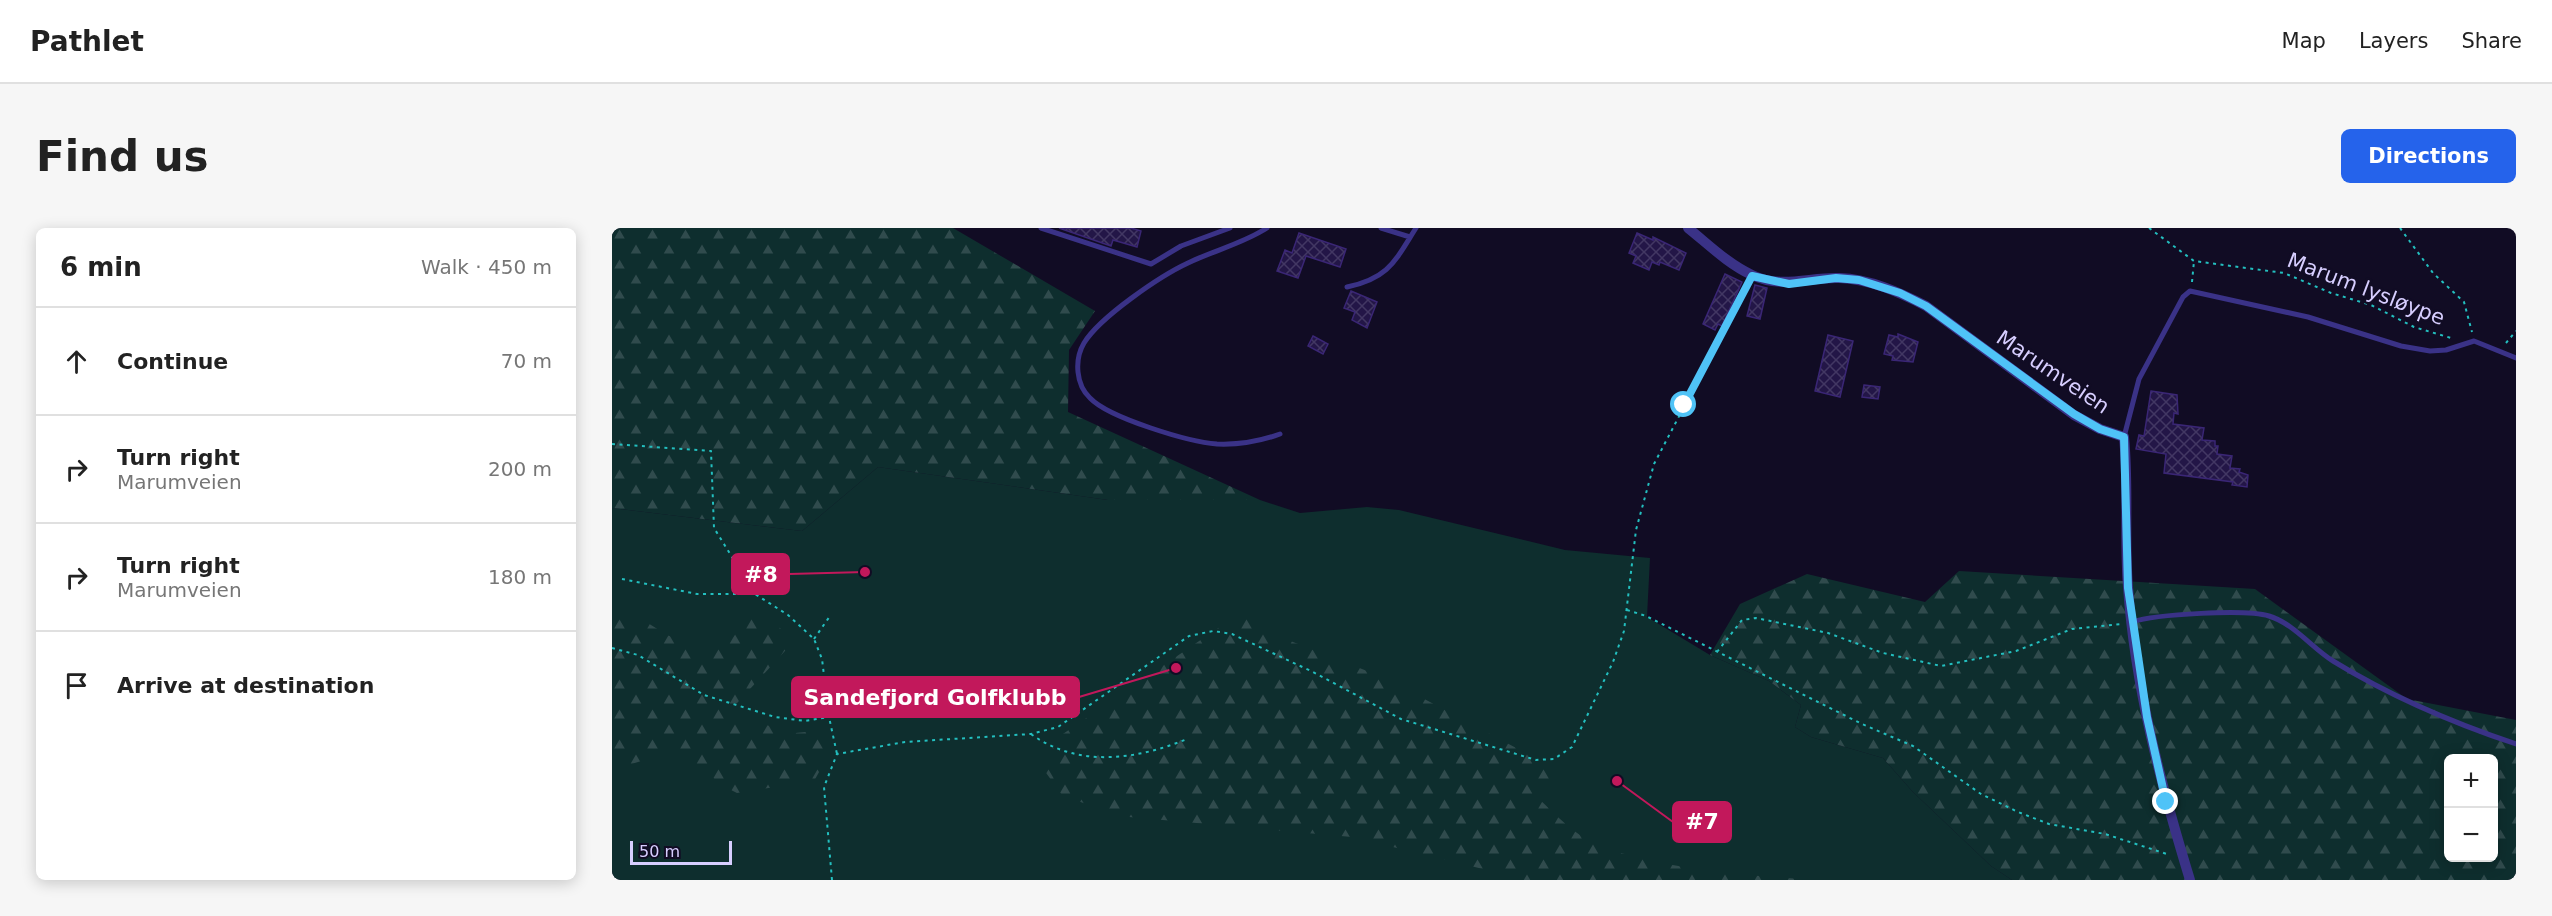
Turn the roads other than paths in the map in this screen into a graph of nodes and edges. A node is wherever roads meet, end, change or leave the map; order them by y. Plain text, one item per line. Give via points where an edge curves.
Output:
1 (1041, 228) edge
2 (1230, 228) edge
3 (1267, 228) edge
4 (1381, 228) edge
5 (1416, 228) edge
6 (1688, 228) edge
7 (1410, 237) junction
8 (1347, 287) dead end
9 (2516, 358) edge
10 (1280, 434) dead end
11 (2124, 437) junction
12 (2133, 622) junction
13 (2516, 744) edge
14 (2190, 880) edge

1 - 2 lane via 1151,264 1181,246
3 - 10 lane via 1154,282 1084,343 1078,373 1082,390 1110,412 1184,438 1239,444
4 - 7 lane
5 - 7 lane
6 - 11 street, Marumveien via 1752,276 1789,284 1836,278 1859,280 1900,293 1926,306 2074,414
7 - 8 lane via 1390,268 1368,283
9 - 11 lane via 2474,341 2446,350 2420,349 2297,314 2190,291 2183,297 2139,379
11 - 12 street, Marumveien via 2128,588
12 - 13 lane via 2240,612 2269,616 2332,661 2405,700
12 - 14 street, Marumveien via 2159,775

